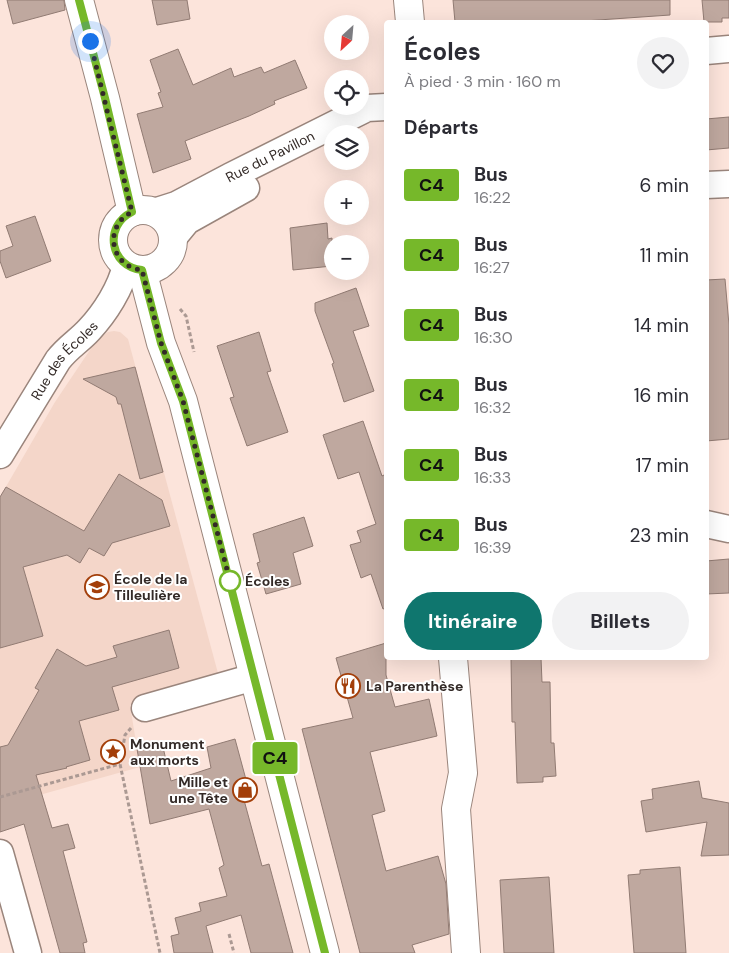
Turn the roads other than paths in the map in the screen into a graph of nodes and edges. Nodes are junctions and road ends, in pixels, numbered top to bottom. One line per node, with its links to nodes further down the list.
1 (79, 0): 12 (street)
2 (408, 0): 3 (street)
3 (410, 20)
4 (729, 49): 5 (street)
5 (709, 51)
6 (384, 108): 12 (street, Rue du Pavillon)
7 (384, 109): 8 (street, Rue du Pavillon)
8 (359, 125)
9 (324, 144): 13 (street, Rue du Pavillon)
10 (729, 184): 11 (street)
11 (709, 185)
12 (143, 212): 13 (street); 14 (street)
13 (173, 238): 14 (street)
14 (142, 268): 15 (street, Rue des Écoles); 19 (street)
15 (0, 455)
16 (709, 525): 17 (street)
17 (729, 529)
18 (453, 660): 24 (street)
19 (254, 678): 20 (street); 23 (street)
20 (145, 708)
21 (0, 853): 22 (street)
22 (28, 953)
23 (325, 953)
24 (466, 953)

